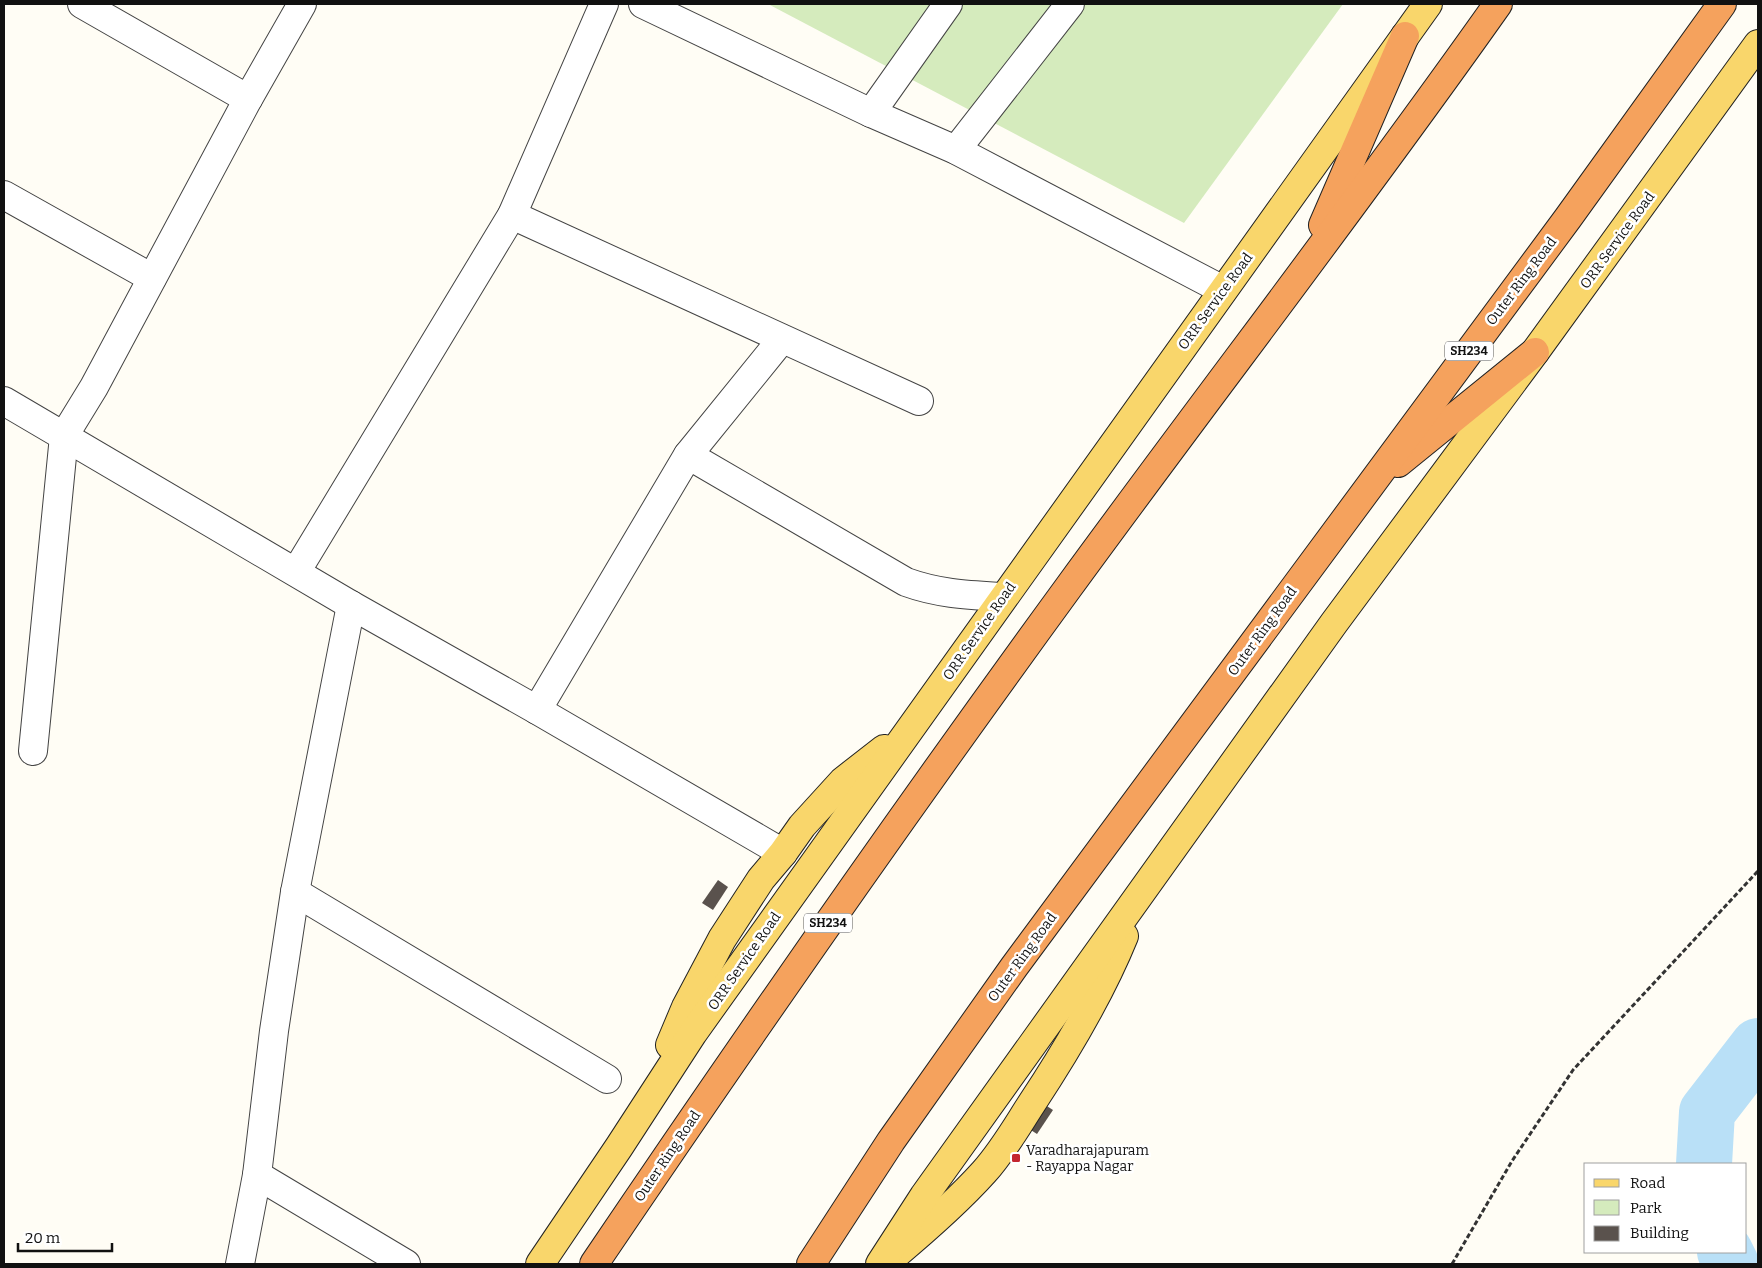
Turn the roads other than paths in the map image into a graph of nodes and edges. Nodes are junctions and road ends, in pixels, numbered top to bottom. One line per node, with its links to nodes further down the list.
1 (82, 4): 12 (street)
2 (302, 4): 12 (street)
3 (604, 4): 16 (street)
4 (948, 4): 13 (street)
5 (1070, 4): 14 (street)
6 (1428, 4): 10 (main road, ORR Service Road)
7 (1498, 4): 17 (highway, Outer Ring Road / SH234)
8 (1722, 4): 26 (highway, Outer Ring Road / SH234)
9 (653, 6): 13 (street)
10 (1405, 36): 17 (highway); 19 (main road, ORR Service Road)
11 (1758, 44): 21 (main road, ORR Service Road)
12 (248, 99): 18 (street)
13 (871, 113): 14 (street)
14 (956, 150): 19 (street)
15 (4, 196): 18 (street)
16 (512, 215): 20 (street); 27 (street)
17 (1305, 268): 42 (highway, Outer Ring Road / SH234)
18 (152, 278): 24 (street)
19 (1222, 290): 28 (main road, ORR Service Road)
20 (782, 339): 23 (street); 25 (street)
21 (1535, 352): 26 (highway); 34 (main road, ORR Service Road)
22 (4, 401): 24 (street)
23 (919, 401)
24 (64, 436): 27 (street); 32 (street)
25 (688, 456): 28 (street); 30 (street)
26 (1368, 487): 43 (highway, Outer Ring Road / SH234)
27 (296, 572): 29 (street)
28 (1003, 597): 31 (main road, ORR Service Road)
29 (351, 605): 30 (street); 35 (street)
30 (538, 710): 33 (street)
31 (910, 728): 33 (main road); 37 (main road, ORR Service Road)
32 (33, 751)
33 (783, 853): 37 (main road)
34 (1144, 888): 44 (main road, ORR Service Road); 45 (main road)
35 (295, 892): 36 (street); 38 (street)
36 (606, 1080)
37 (641, 1113): 41 (main road, ORR Service Road)
38 (256, 1175): 39 (street); 40 (street)
39 (240, 1264)
40 (406, 1264)
41 (540, 1264)
42 (594, 1264)
43 (811, 1264)
44 (880, 1264)
45 (885, 1264)

